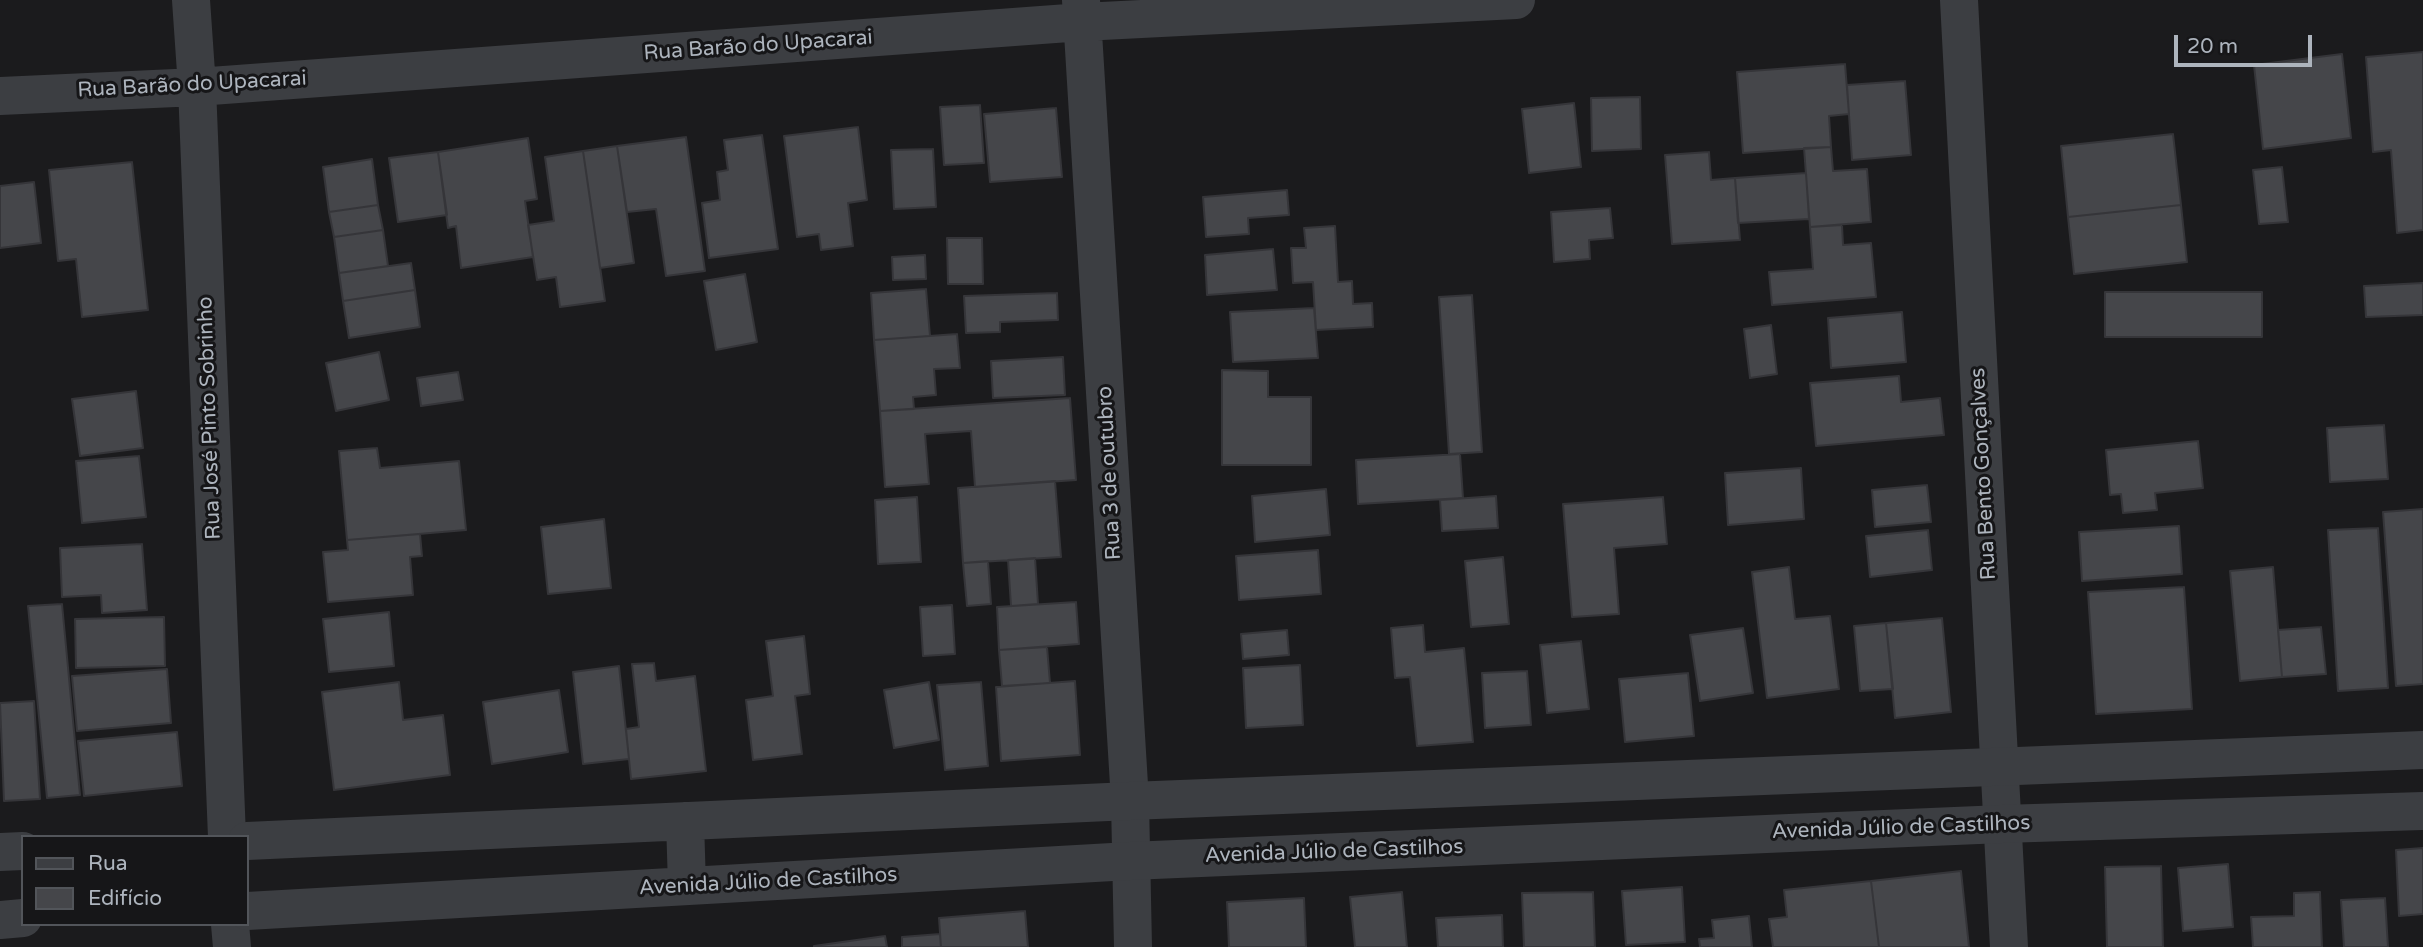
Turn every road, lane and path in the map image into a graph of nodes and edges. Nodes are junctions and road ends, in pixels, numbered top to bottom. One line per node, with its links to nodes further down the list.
1 (191, 0): 5 (street, Rua José Pinto Sobrinho)
2 (1516, 0): 4 (street, Rua Barão do Upacarai)
3 (1959, 0): 9 (street, Rua Bento Gonçalves)
4 (1082, 11): 5 (street, Rua Barão do Upacarai); 12 (street, Rua 3 de outubro)
5 (197, 87): 6 (street, Rua Barão do Upacarai); 18 (street, Rua José Pinto Sobrinho)
6 (0, 96)
7 (2423, 750): 8 (street)
8 (2226, 758): 9 (street); 14 (street)
9 (1999, 767): 10 (street); 16 (street, Rua Bento Gonçalves)
10 (1760, 776): 11 (street); 17 (street)
11 (1396, 790): 12 (street); 20 (street)
12 (1130, 800): 15 (street); 23 (street, Rua 3 de outubro)
13 (2423, 811): 14 (street, Avenida Júlio de Castilhos)
14 (2227, 817): 16 (street, Avenida Júlio de Castilhos)
15 (685, 821): 19 (street); 24 (street)
16 (2002, 824): 17 (street, Avenida Júlio de Castilhos); 31 (street, Rua Bento Gonçalves)
17 (1762, 834): 20 (street, Avenida Júlio de Castilhos)
18 (228, 835)
19 (248, 841)
20 (1398, 850): 23 (street, Avenida Júlio de Castilhos)
21 (21, 851): 22 (street)
22 (0, 852)
23 (1130, 861): 24 (street, Avenida Júlio de Castilhos); 30 (street, Rua 3 de outubro)
24 (687, 886): 25 (street, Avenida Júlio de Castilhos)
25 (248, 911)
26 (21, 918): 27 (street)
27 (0, 920)
28 (230, 926): 29 (street)
29 (232, 947)
30 (1133, 947)
31 (2009, 947)

